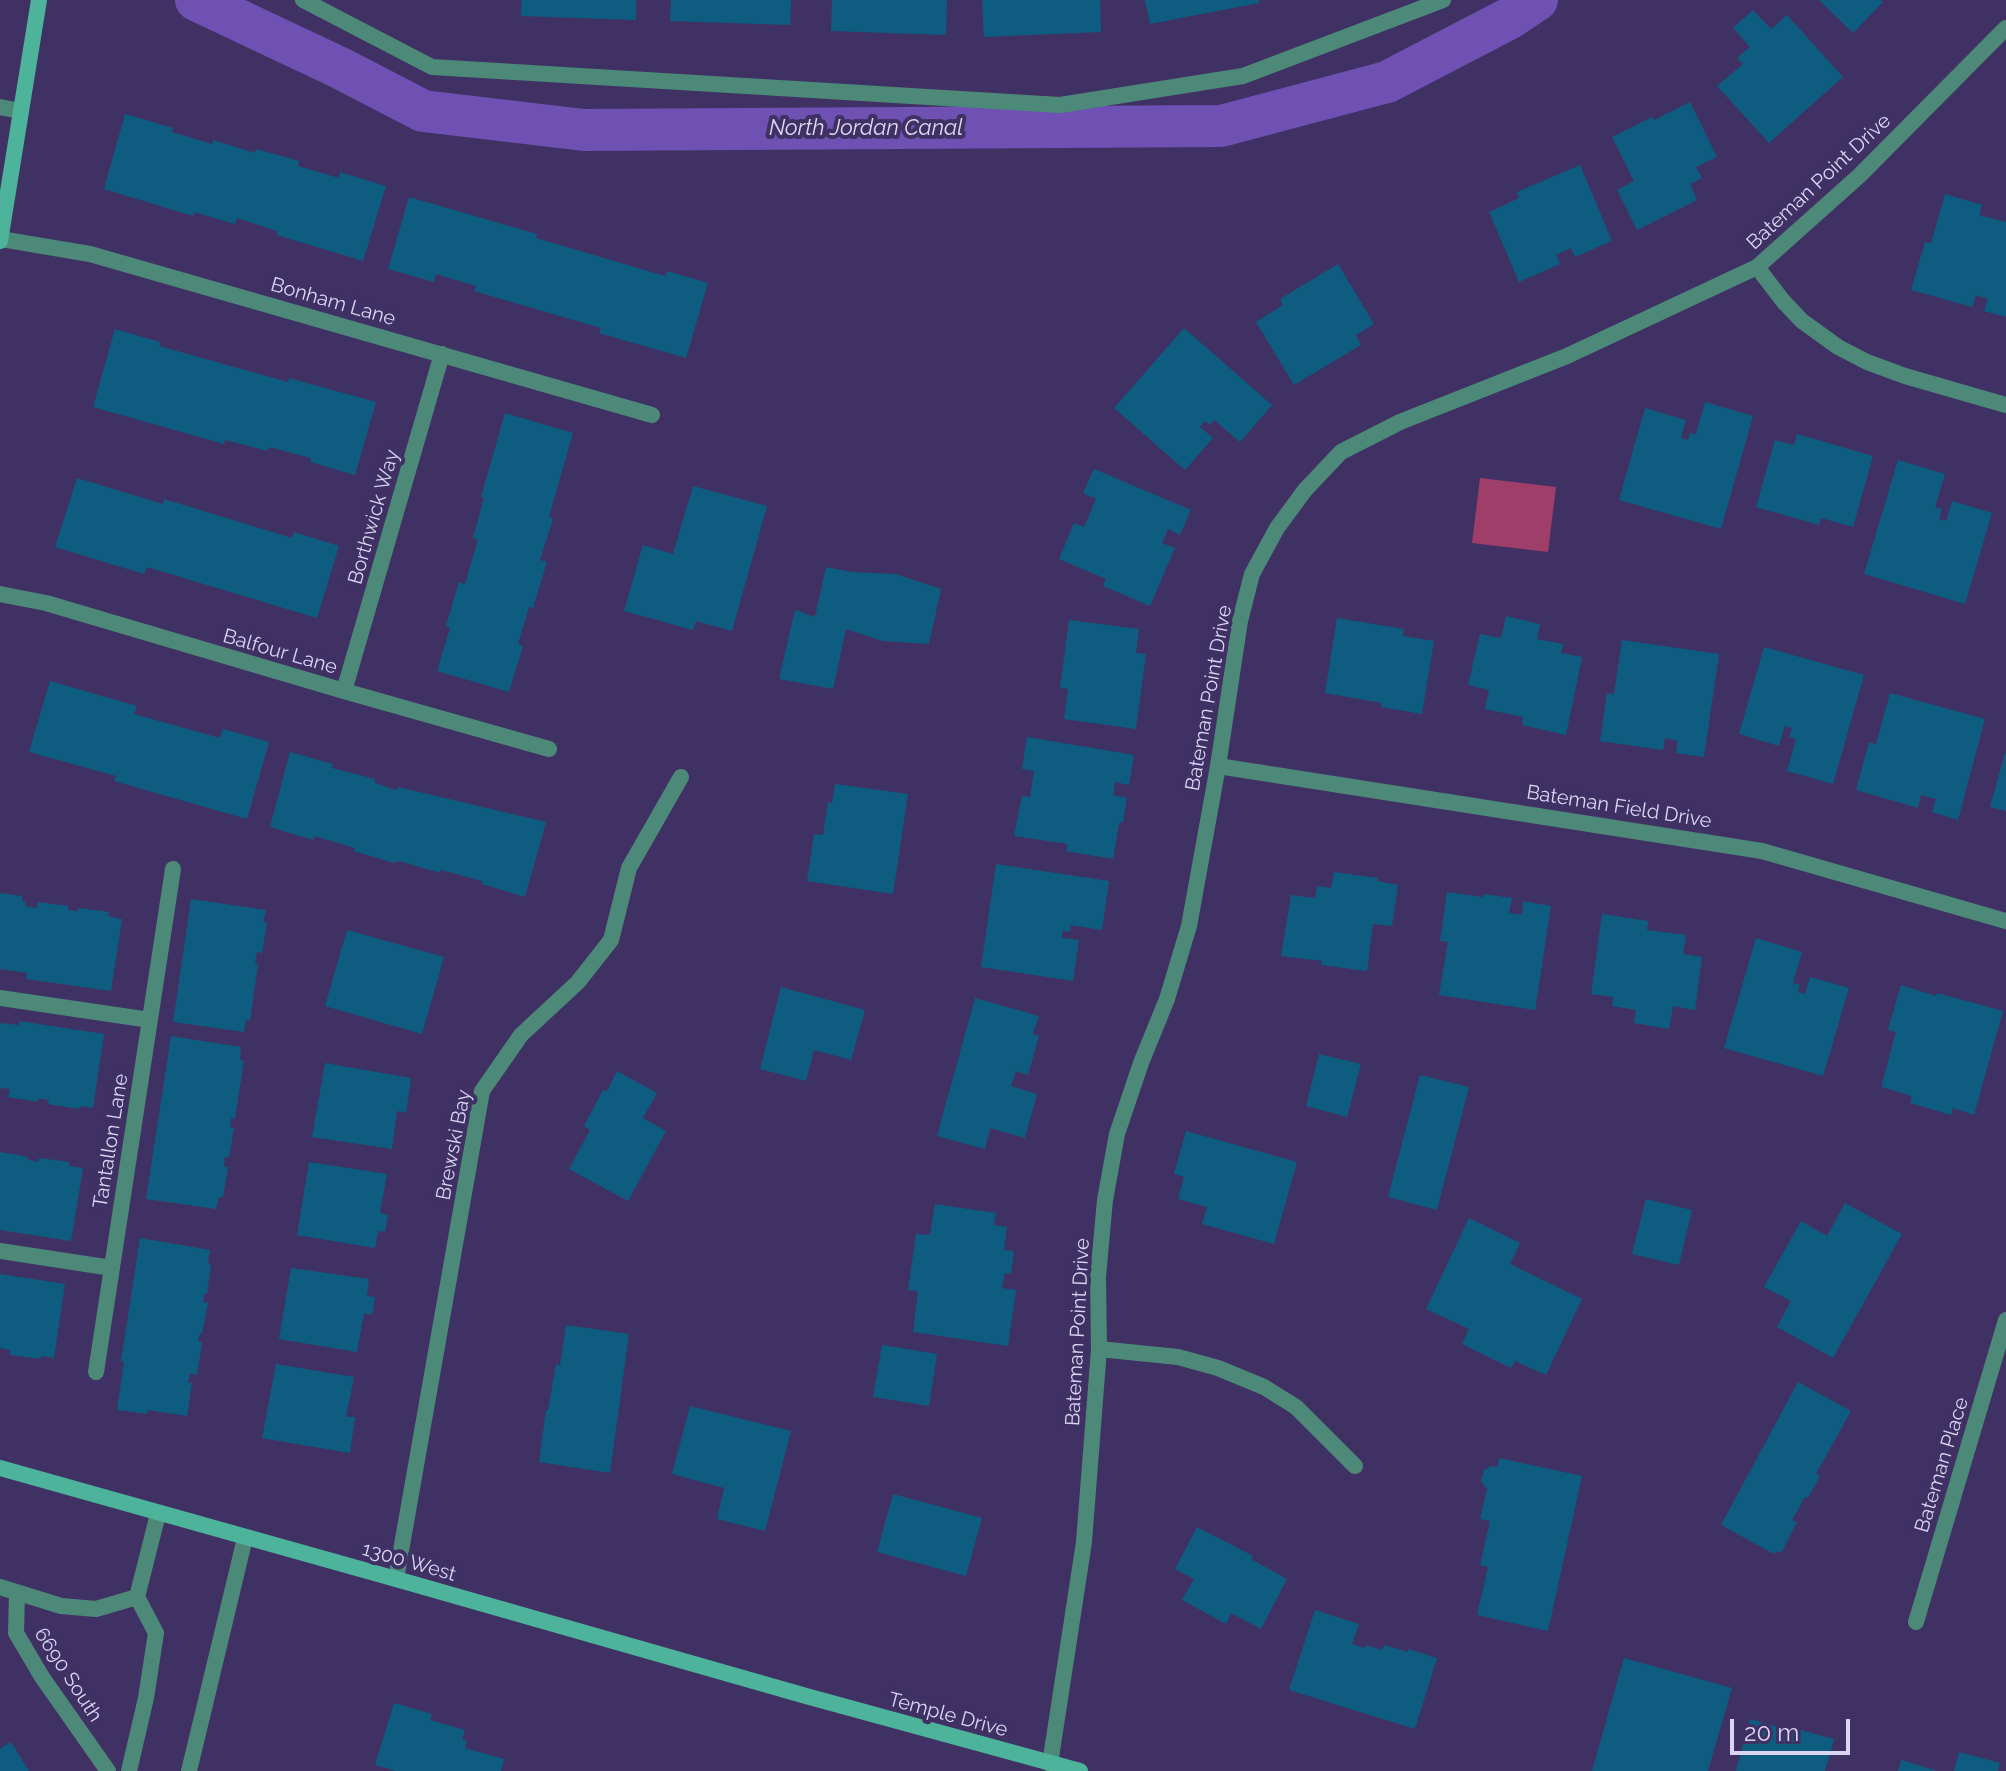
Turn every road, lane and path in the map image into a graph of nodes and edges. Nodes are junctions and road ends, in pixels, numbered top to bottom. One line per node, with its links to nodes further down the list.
1 (39, 0): 6 (main road)
2 (303, 0): 3 (street)
3 (1443, 0)
4 (2006, 28): 8 (street, Bateman Point Drive)
5 (0, 107): 6 (street)
6 (21, 111): 7 (main road)
7 (0, 240): 9 (street, Bonham Lane)
8 (1757, 267): 10 (street); 15 (street, Bateman Point Drive)
9 (442, 354): 11 (street, Bonham Lane); 13 (street, Borthwick Way)
10 (2006, 405)
11 (652, 415)
12 (0, 594): 13 (street, Balfour Lane)
13 (344, 691): 14 (street, Balfour Lane)
14 (549, 749)
15 (1218, 766): 18 (street, Bateman Field Drive); 24 (street, Bateman Point Drive)
16 (681, 777): 30 (street, Brewski Bay)
17 (173, 869): 20 (street, Tantallon Lane)
18 (2006, 921)
19 (0, 998): 20 (street)
20 (150, 1020): 22 (street, Tantallon Lane)
21 (0, 1251): 22 (street)
22 (112, 1268): 25 (street, Tantallon Lane)
23 (2006, 1320): 34 (street, Bateman Place)
24 (1099, 1349): 26 (street); 36 (street, Bateman Point Drive)
25 (96, 1372)
26 (1355, 1466)
27 (0, 1468): 28 (main road, 1300 West)
28 (158, 1514): 29 (main road, 1300 West); 33 (street)
29 (245, 1538): 30 (main road, 1300 West); 39 (street)
30 (396, 1579): 35 (main road, 1300 West)
31 (0, 1587): 32 (street, 6690 South)
32 (17, 1593): 33 (street, 6690 South); 37 (street, 6690 South)
33 (137, 1597): 38 (street)
34 (1916, 1622)
35 (806, 1696): 36 (main road, Temple Drive)
36 (1050, 1764): 40 (main road, Temple Drive)
37 (108, 1771)
38 (129, 1771)
39 (189, 1771)
40 (1080, 1771)

